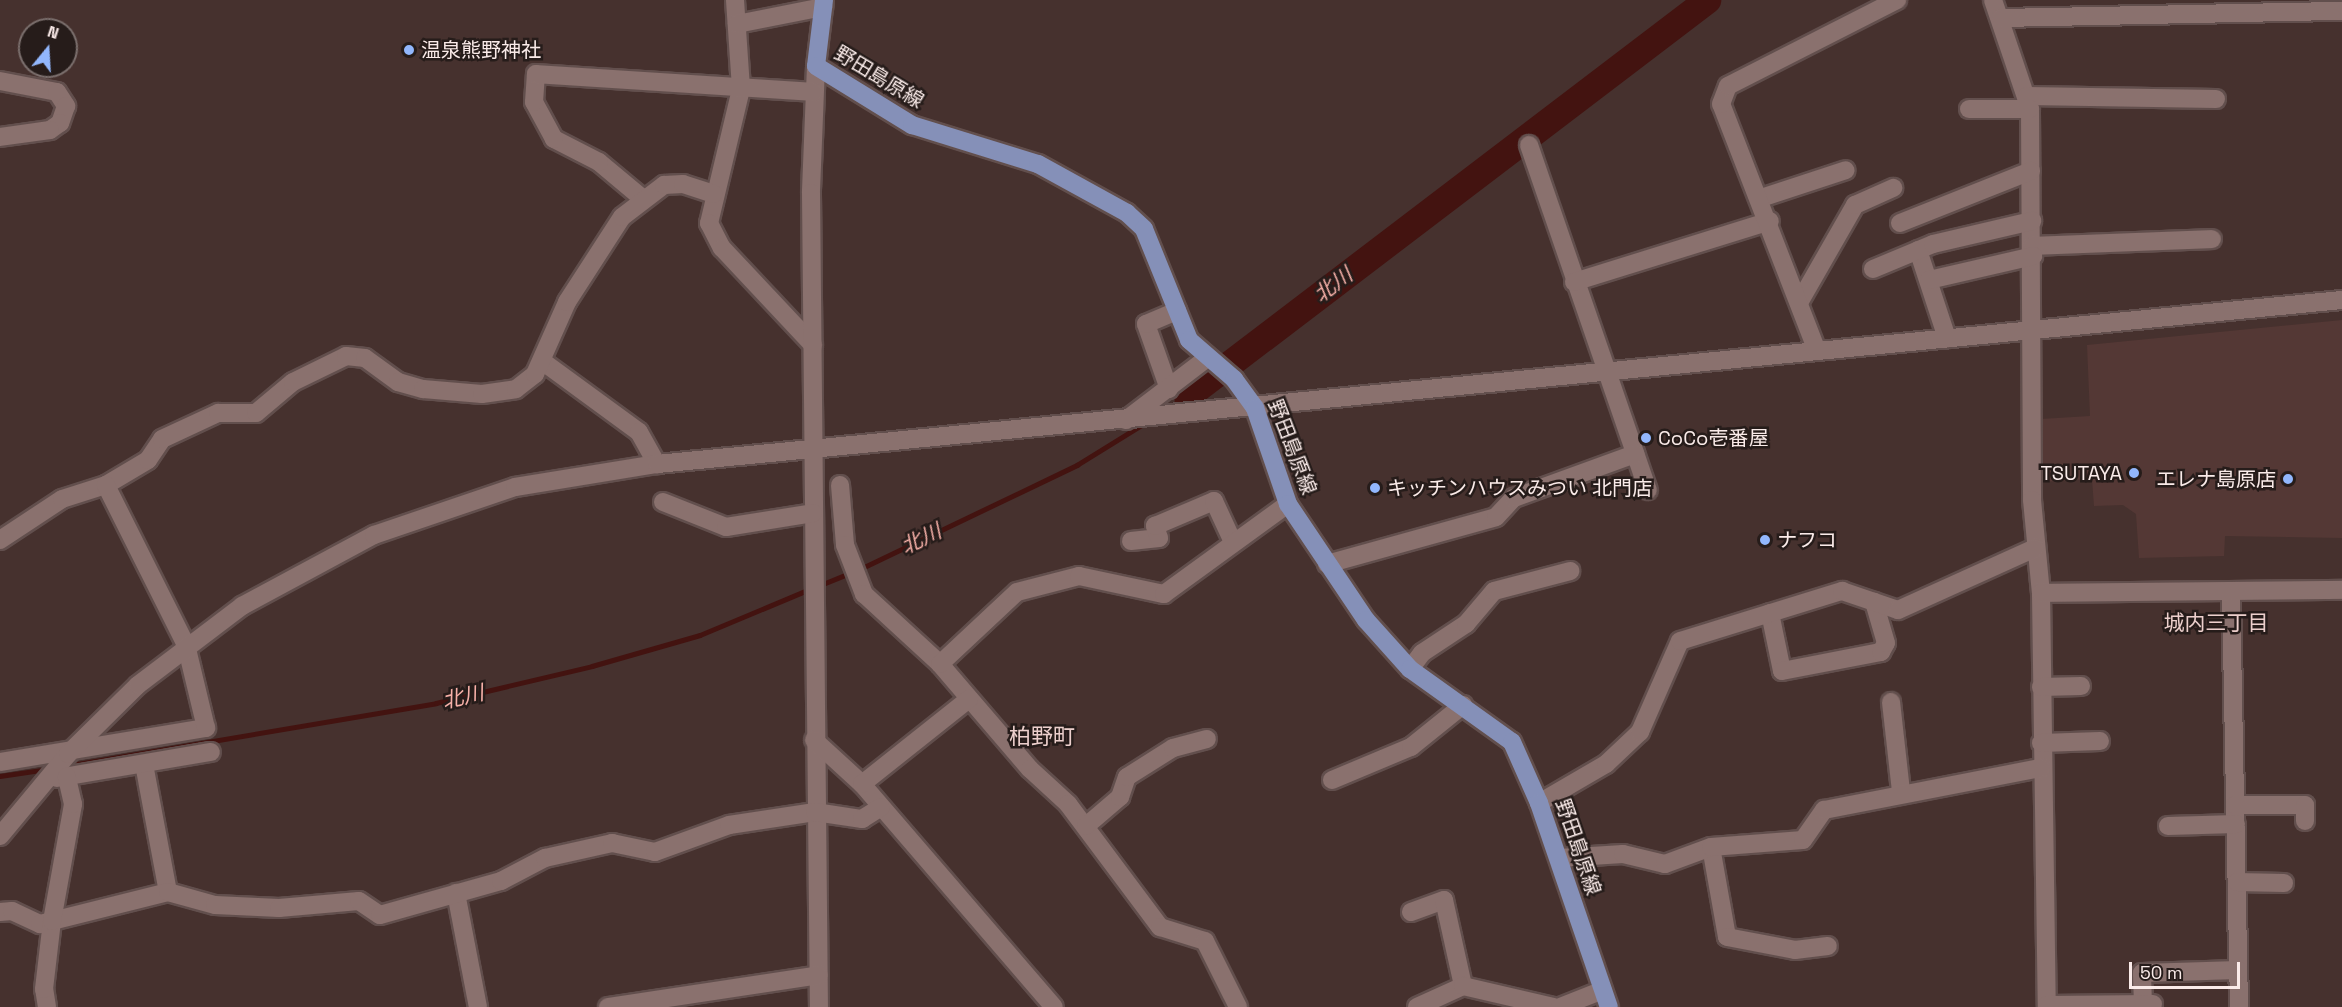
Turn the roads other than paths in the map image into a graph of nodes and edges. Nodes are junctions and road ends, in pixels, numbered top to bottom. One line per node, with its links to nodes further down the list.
1 (735, 0): 9 (street)
2 (1897, 0): 24 (street)
3 (1993, 0): 8 (street)
4 (823, 4): 9 (street); 10 (main road, 野田島原線)
5 (2301, 6): 6 (street); 7 (street)
6 (2070, 8): 8 (street)
7 (2342, 11)
8 (2001, 18): 15 (street)
9 (737, 24): 12 (street)
10 (816, 66): 13 (street); 36 (main road, 野田島原線)
11 (0, 81): 17 (street)
12 (741, 89): 13 (street); 22 (street); 23 (street)
13 (813, 92): 39 (street)
14 (2216, 99): 15 (street)
15 (2029, 103): 16 (street); 20 (street)
16 (1969, 109)
17 (0, 137)
18 (1529, 145): 33 (street)
19 (1846, 170): 24 (street)
20 (2031, 171): 26 (street); 27 (street)
21 (1893, 188): 35 (street)
22 (713, 194): 23 (street); 39 (street)
23 (642, 198): 42 (street)
24 (1761, 198): 25 (street)
25 (1770, 221): 33 (street); 35 (street)
26 (2032, 221): 29 (street); 30 (street)
27 (1900, 223)
28 (2212, 239): 30 (street)
29 (1918, 250): 31 (street); 32 (street)
30 (2033, 251): 32 (street); 37 (street)
31 (1873, 268)
32 (1929, 280): 38 (street)
33 (1574, 282): 43 (street)
34 (2342, 300): 37 (street)
35 (1800, 301): 40 (street)
36 (1177, 311): 41 (main road, 野田島原線); 44 (street)
37 (2035, 329): 38 (street); 59 (street)
38 (1947, 338): 40 (street)
39 (813, 345): 47 (street)
40 (1816, 351): 43 (street)
41 (1209, 360): 44 (street); 45 (main road, 野田島原線)
42 (542, 361): 49 (street); 50 (street)
43 (1604, 372): 45 (street); 48 (street)
44 (1169, 389): 46 (street)
45 (1255, 408): 46 (street); 54 (main road, 野田島原線)
46 (1127, 420): 47 (street)
47 (812, 451): 49 (street); 55 (street)
48 (1635, 454): 52 (street); 62 (street)
49 (657, 464): 69 (street)
50 (105, 485): 56 (street); 69 (street)
51 (840, 486): 61 (street)
52 (1648, 490)
53 (663, 502): 55 (street)
54 (1288, 504): 57 (street); 62 (main road, 野田島原線)
55 (813, 513): 60 (street)
56 (0, 540)
57 (1232, 540): 58 (street); 70 (street)
58 (1131, 541)
59 (2035, 548): 66 (street); 67 (street)
60 (813, 549): 61 (street); 78 (street)
61 (846, 551): 70 (street)
62 (1327, 564): 71 (main road, 野田島原線)
63 (1570, 571): 71 (street)
64 (2342, 590): 65 (street)
65 (2231, 591): 66 (street); 91 (street)
66 (2041, 593): 73 (street)
67 (1874, 602): 68 (street); 68 (street)
68 (1770, 613): 90 (street)
69 (186, 645): 81 (street); 81 (street)
70 (940, 664): 74 (street)
71 (1410, 669): 76 (main road, 野田島原線)
72 (2081, 686): 73 (street)
73 (2041, 687): 80 (street)
74 (969, 699): 88 (street); 96 (street)
75 (1891, 702): 89 (street)
76 (1463, 705): 87 (street); 90 (main road, 野田島原線)
77 (1207, 739): 96 (street)
78 (814, 740): 88 (street); 94 (street)
79 (2100, 741): 80 (street)
80 (2042, 743): 85 (street)
81 (71, 751): 83 (street); 86 (street)
82 (211, 752): 84 (street)
83 (0, 762)
84 (144, 764): 86 (street); 103 (street)
85 (2042, 768): 89 (street); 114 (street)
86 (55, 777): 98 (street); 107 (street)
87 (1332, 780)
88 (862, 784): 93 (street)
89 (1901, 791): 99 (street)
90 (1539, 803): 100 (main road, 野田島原線)
91 (2235, 805): 92 (street); 95 (street)
92 (2306, 805)
93 (881, 807): 94 (street); 119 (street)
94 (815, 812): 104 (street); 110 (street)
95 (2236, 824): 97 (street); 101 (street)
96 (1086, 826): 120 (street)
97 (2168, 826)
98 (0, 836)
99 (1711, 847): 100 (street); 108 (street)
100 (1559, 858): 112 (main road, 野田島原線)
101 (2237, 882): 102 (street); 109 (street)
102 (2284, 883)
103 (168, 892): 104 (street); 107 (street)
104 (456, 893): 116 (street)
105 (0, 912): 107 (street)
106 (1411, 912): 111 (street)
107 (52, 921): 115 (street)
108 (1828, 946)
109 (2238, 970): 114 (street); 124 (street)
110 (819, 975): 117 (street); 118 (street)
111 (1463, 986): 113 (street); 121 (street)
112 (1606, 998): 123 (street)
113 (1532, 1003): 122 (street)
114 (2047, 1006)
115 (47, 1007)
116 (478, 1007)
117 (608, 1007)
118 (819, 1007)
119 (1054, 1007)
120 (1238, 1007)
121 (1417, 1007)
122 (1554, 1007)
123 (1560, 1007)
124 (2239, 1007)

